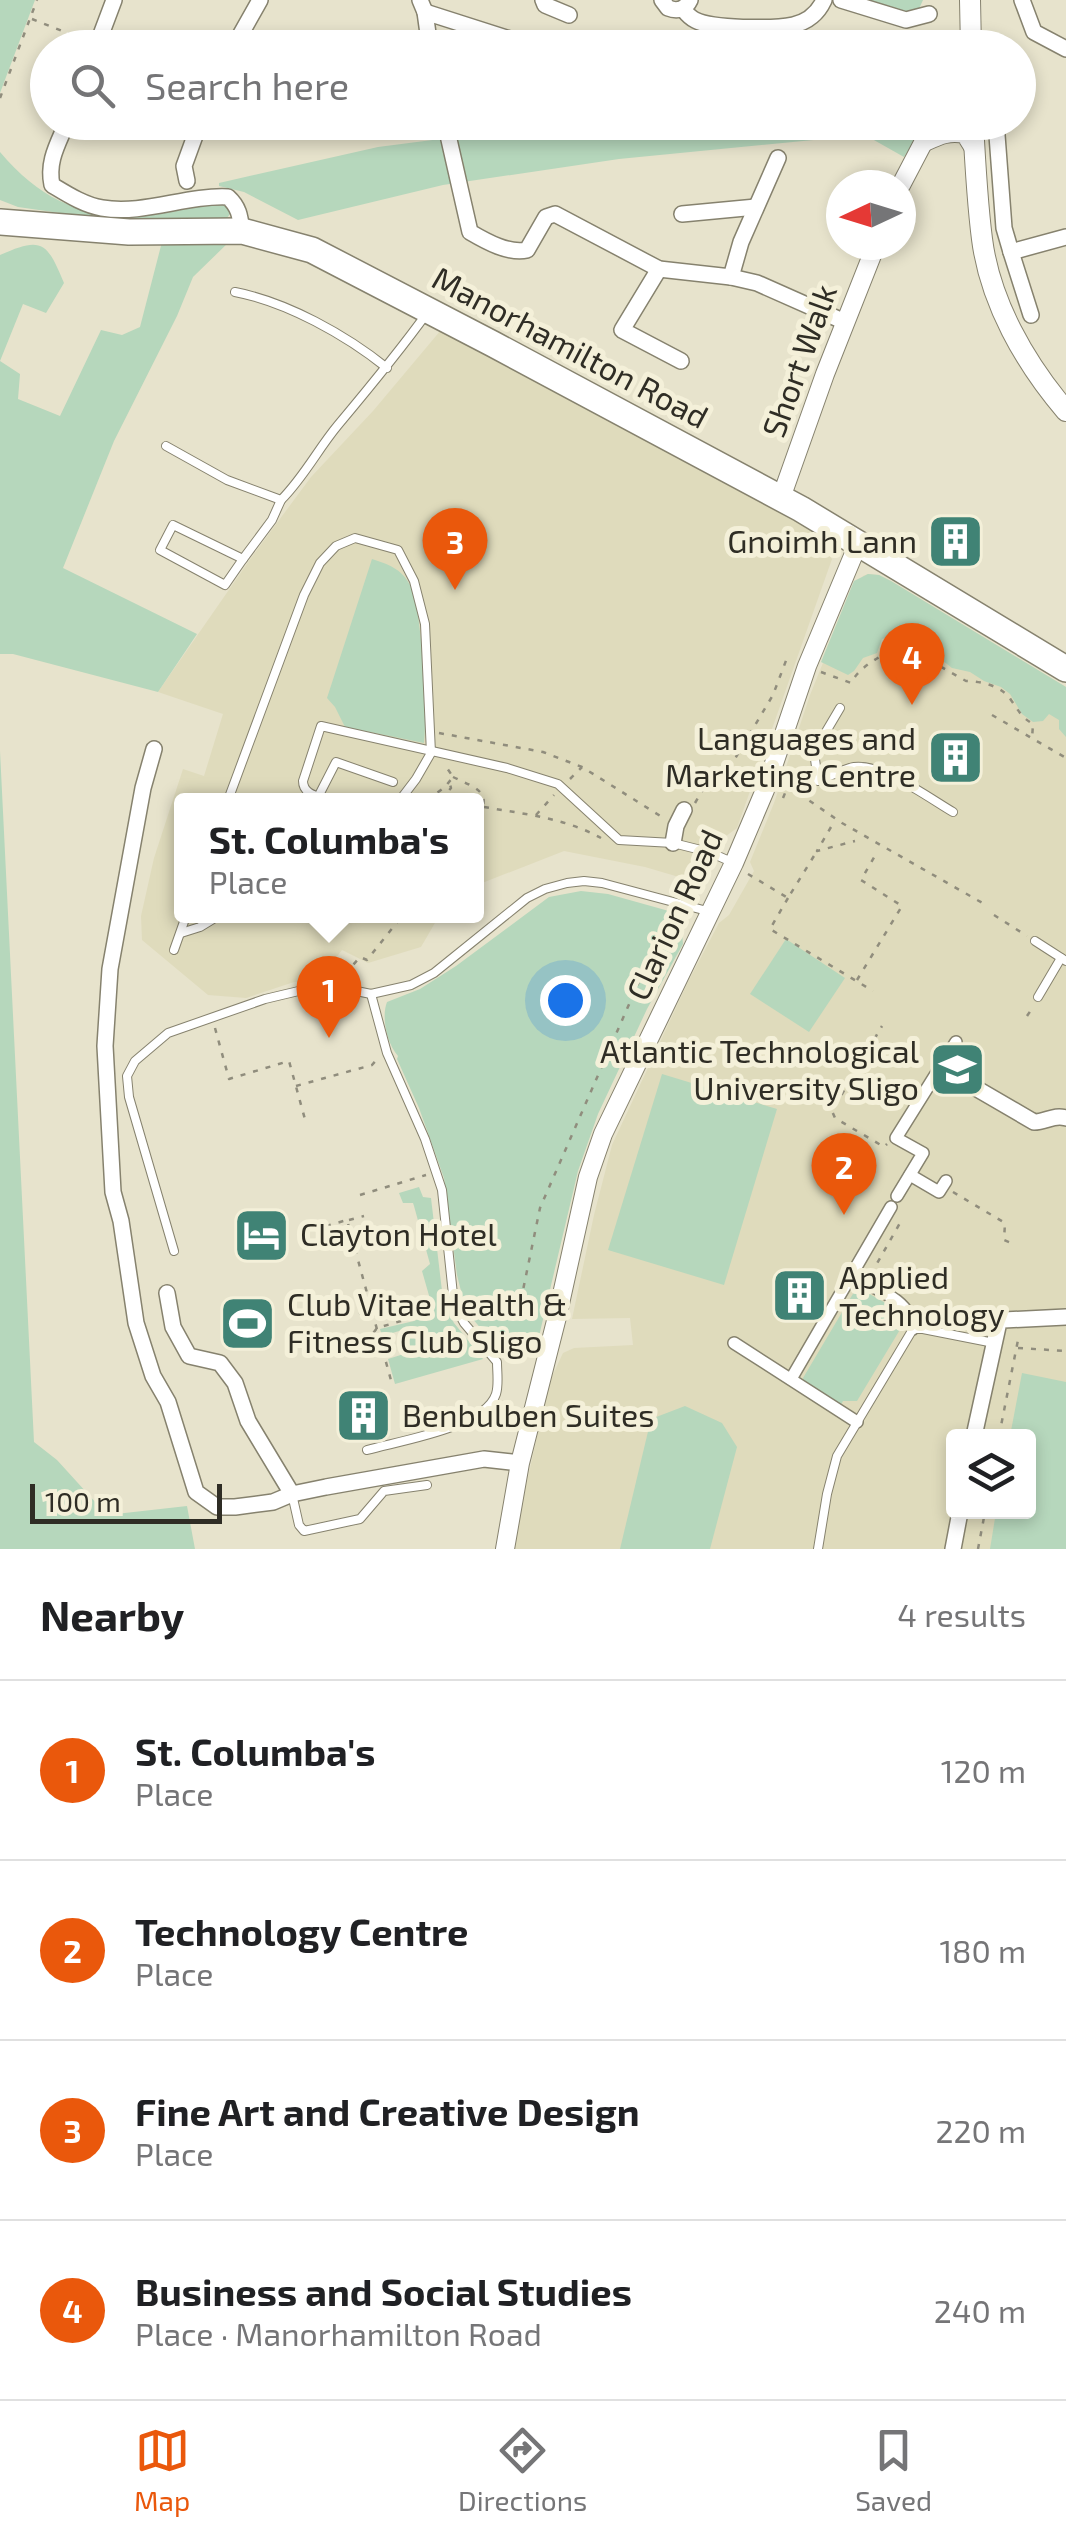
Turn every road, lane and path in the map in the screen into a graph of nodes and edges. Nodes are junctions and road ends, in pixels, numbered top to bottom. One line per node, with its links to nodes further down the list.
1 (37, 0): 14 (path)
2 (114, 0): 16 (street)
3 (260, 0): 17 (street)
4 (543, 0): 13 (street)
5 (662, 0): 10 (street)
6 (824, 0): 10 (street)
7 (841, 0): 12 (street)
8 (970, 0): 19 (main road)
9 (1022, 0): 20 (street)
10 (687, 4)
11 (423, 6): 18 (street)
12 (928, 14)
13 (570, 15)
14 (30, 18): 15 (path); 23 (path)
15 (58, 30)
16 (102, 30)
17 (243, 30)
18 (489, 30)
19 (971, 30)
20 (1033, 30)
21 (1036, 33): 22 (street)
22 (1066, 49)
23 (0, 98)
24 (59, 140): 40 (street)
25 (193, 140): 36 (street)
26 (449, 140): 44 (street)
27 (926, 140): 32 (street)
28 (929, 140): 32 (street)
29 (968, 140): 33 (street)
30 (974, 140): 33 (main road)
31 (997, 140): 42 (street)
32 (923, 143): 35 (street)
33 (975, 151): 52 (main road)
34 (778, 158): 37 (street)
35 (909, 170)
36 (187, 181)
37 (756, 208): 38 (street); 45 (street)
38 (682, 214)
39 (0, 222): 40 (highway, Manorhamilton Road)
40 (242, 231): 47 (highway, Manorhamilton Road)
41 (1066, 237): 42 (street)
42 (1011, 252): 48 (street)
43 (870, 260): 49 (street, Short Walk)
44 (659, 269): 45 (street); 50 (street)
45 (730, 277): 49 (street)
46 (235, 292): 51 (lane)
47 (429, 310): 51 (lane); 54 (highway, Manorhamilton Road)
48 (1031, 315)
49 (844, 322): 54 (street, Short Walk)
50 (681, 361)
51 (387, 368): 55 (lane)
52 (1066, 411)
53 (166, 446): 55 (lane)
54 (781, 498): 56 (highway, Manorhamilton Road)
55 (281, 500): 57 (lane)
56 (858, 544): 58 (street, Clarion Road); 59 (highway, Manorhamilton Road)
57 (243, 559): 57 (lane)
58 (812, 668): 63 (path); 69 (street, Clarion Road); 85 (path)
59 (1066, 668)
60 (840, 708): 71 (lane)
61 (992, 715): 63 (path)
62 (430, 732): 65 (lane); 68 (path); 75 (lane)
63 (1032, 738): 67 (path)
64 (154, 749): 155 (street)
65 (431, 753): 66 (lane); 76 (lane); 78 (lane)
66 (446, 756): 70 (path); 74 (lane)
67 (1066, 758)
68 (582, 767): 74 (path); 85 (path)
69 (772, 768): 71 (lane); 92 (street, Clarion Road)
70 (453, 777): 73 (path); 81 (path)
71 (818, 781): 83 (lane)
72 (392, 782): 77 (lane)
73 (449, 782): 79 (path); 80 (path)
74 (562, 787): 84 (path); 85 (lane)
75 (231, 793)
76 (309, 793)
77 (325, 793)
78 (405, 793)
79 (436, 793)
80 (447, 793)
81 (481, 793)
82 (783, 798): 91 (path)
83 (952, 812)
84 (535, 816)
85 (682, 822): 92 (lane)
86 (831, 827): 88 (path)
87 (854, 841): 88 (path)
88 (816, 851): 93 (path)
89 (876, 854): 105 (path)
90 (922, 859): 91 (path)
91 (918, 866): 95 (path)
92 (741, 869): 93 (path); 96 (street, Clarion Road)
93 (788, 898): 105 (path)
94 (678, 904): 96 (lane); 108 (lane); 135 (path)
95 (986, 905)
96 (712, 912): 153 (street, Clarion Road)
97 (994, 915): 102 (path)
98 (184, 923): 101 (lane)
99 (207, 923): 101 (lane)
100 (397, 923): 106 (path)
101 (181, 933): 103 (lane)
102 (1035, 941): 104 (lane)
103 (174, 950)
104 (1064, 960): 109 (lane)
105 (856, 980): 107 (path)
106 (349, 989): 108 (lane); 110 (lane)
107 (873, 991)
108 (371, 994): 135 (lane)
109 (1038, 997)
110 (212, 1017): 115 (path); 130 (lane)
111 (882, 1026): 118 (path)
112 (956, 1042): 120 (street)
113 (377, 1050): 115 (path)
114 (967, 1083): 116 (street)
115 (296, 1086): 117 (path)
116 (1066, 1118)
117 (306, 1123)
118 (857, 1131)
119 (864, 1135): 120 (path)
120 (896, 1138): 122 (street)
121 (425, 1175): 124 (path)
122 (910, 1176): 123 (street); 125 (street)
123 (944, 1185): 129 (path)
124 (360, 1195)
125 (891, 1206): 131 (street); 132 (path)
126 (364, 1216): 127 (path)
127 (347, 1220): 128 (path); 134 (path)
128 (326, 1226)
129 (1011, 1243)
130 (174, 1250)
131 (851, 1276): 132 (street); 147 (street)
132 (866, 1284): 141 (street)
133 (167, 1293): 155 (street)
134 (372, 1310): 137 (path); 140 (path)
135 (458, 1310): 152 (lane)
136 (432, 1312): 140 (path)
137 (359, 1314)
138 (1066, 1317): 139 (street)
139 (1022, 1319): 143 (street); 145 (path)
140 (377, 1328): 144 (path); 148 (path)
141 (913, 1329): 143 (lane); 149 (lane)
142 (734, 1343): 147 (street)
143 (994, 1343): 150 (street)
144 (339, 1348)
145 (1016, 1348): 146 (path); 151 (path)
146 (1066, 1350)
147 (791, 1379): 149 (street)
148 (392, 1384)
149 (857, 1422): 159 (lane)
150 (976, 1429)
151 (1001, 1429)
152 (366, 1450)
153 (520, 1463): 155 (street); 158 (street, Clarion Road)
154 (427, 1485): 155 (lane)
155 (292, 1494)
156 (959, 1519): 160 (street)
157 (984, 1519): 161 (path)
158 (505, 1549)
159 (818, 1549)
160 (953, 1549)
161 (978, 1549)

